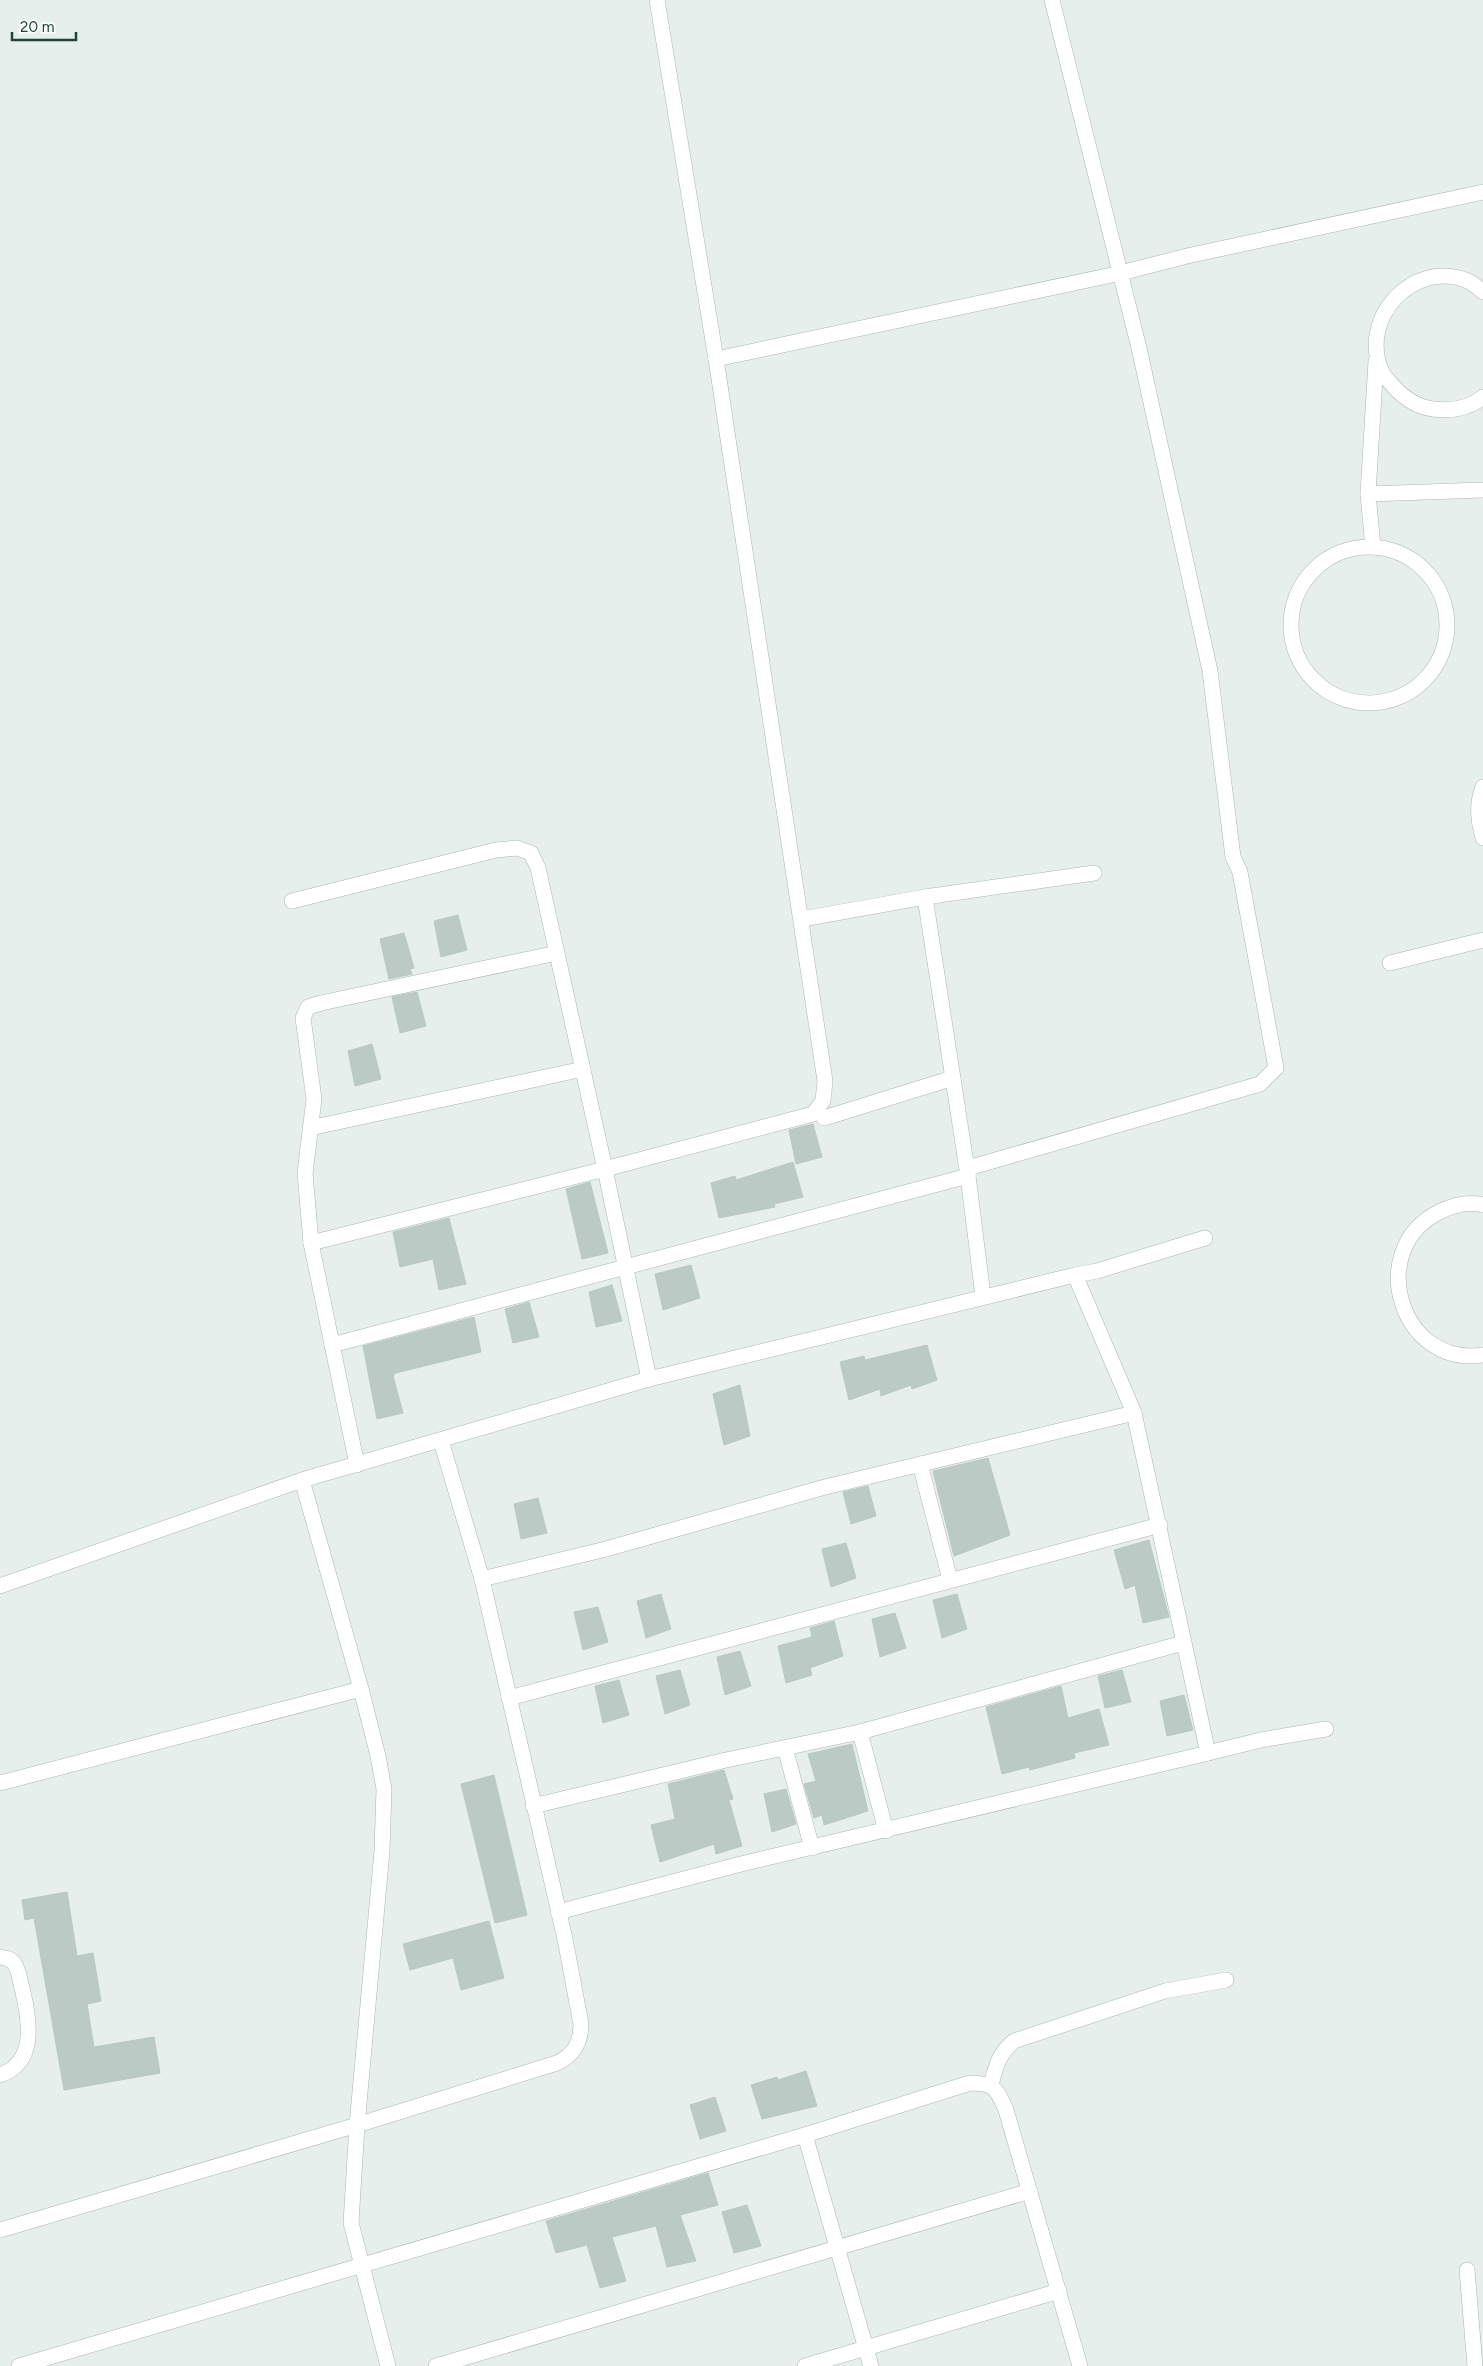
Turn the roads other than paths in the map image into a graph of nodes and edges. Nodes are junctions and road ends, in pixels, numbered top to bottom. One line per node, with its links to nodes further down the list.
1 (657, 0): 7 (street)
2 (1052, 0): 4 (street)
3 (1483, 192): 4 (street)
4 (1121, 273): 7 (street); 26 (street)
5 (1483, 292): 6 (street)
6 (1376, 351): 8 (street); 10 (street)
7 (716, 359): 17 (street)
8 (1483, 397)
9 (1483, 490): 10 (street)
10 (1368, 494): 11 (street)
11 (1373, 547): 11 (street)
12 (1483, 787): 13 (street)
13 (1483, 838)
14 (1094, 873): 15 (street)
15 (925, 897): 17 (street); 22 (street)
16 (292, 901): 19 (street)
17 (802, 919): 25 (street)
18 (1483, 940): 20 (street)
19 (557, 953): 21 (street); 24 (street)
20 (1390, 963)
21 (583, 1069): 24 (street); 25 (street)
22 (953, 1078): 23 (street); 26 (street)
23 (824, 1118)
24 (310, 1128): 29 (street)
25 (605, 1169): 29 (street); 30 (street)
26 (968, 1176): 30 (street); 32 (street)
27 (1483, 1205): 34 (street)
28 (1205, 1238): 31 (street)
29 (311, 1243): 33 (street)
30 (626, 1266): 33 (street); 35 (street)
31 (1075, 1275): 32 (street); 36 (street)
32 (983, 1296): 35 (street)
33 (332, 1345): 39 (street)
34 (1483, 1355)
35 (649, 1379): 37 (street)
36 (1134, 1413): 38 (street); 41 (street)
37 (441, 1441): 39 (street); 42 (street)
38 (920, 1464): 42 (street); 43 (street)
39 (358, 1465): 40 (street)
40 (302, 1480): 44 (street); 46 (street)
41 (1160, 1525): 43 (street); 45 (street)
42 (482, 1580): 47 (street)
43 (950, 1580): 47 (street)
44 (0, 1586)
45 (1183, 1643): 49 (street); 51 (street)
46 (361, 1689): 52 (street); 61 (street)
47 (509, 1698): 53 (street)
48 (1326, 1729): 51 (street)
49 (860, 1732): 50 (street); 54 (street)
50 (785, 1748): 53 (street); 55 (street)
51 (1208, 1753): 54 (street)
52 (0, 1783)
53 (533, 1806): 56 (street)
54 (886, 1831): 55 (street)
55 (812, 1848): 56 (street)
56 (558, 1912): 61 (street)
57 (0, 1957): 59 (street)
58 (1226, 1980): 60 (street)
59 (0, 2075)
60 (991, 2084): 62 (street); 63 (street)
61 (357, 2125): 64 (street); 66 (street)
62 (805, 2135): 65 (street); 66 (street)
63 (1030, 2191): 65 (street); 68 (street)
64 (0, 2230)
65 (838, 2247): 69 (street); 72 (street)
66 (362, 2266): 70 (street); 71 (street)
67 (1468, 2270): 76 (street)
68 (1058, 2291): 69 (street); 75 (street)
69 (866, 2348): 73 (street); 74 (street)
70 (19, 2366)
71 (388, 2366)
72 (436, 2366)
73 (806, 2366)
74 (871, 2366)
75 (1080, 2366)
76 (1475, 2366)

